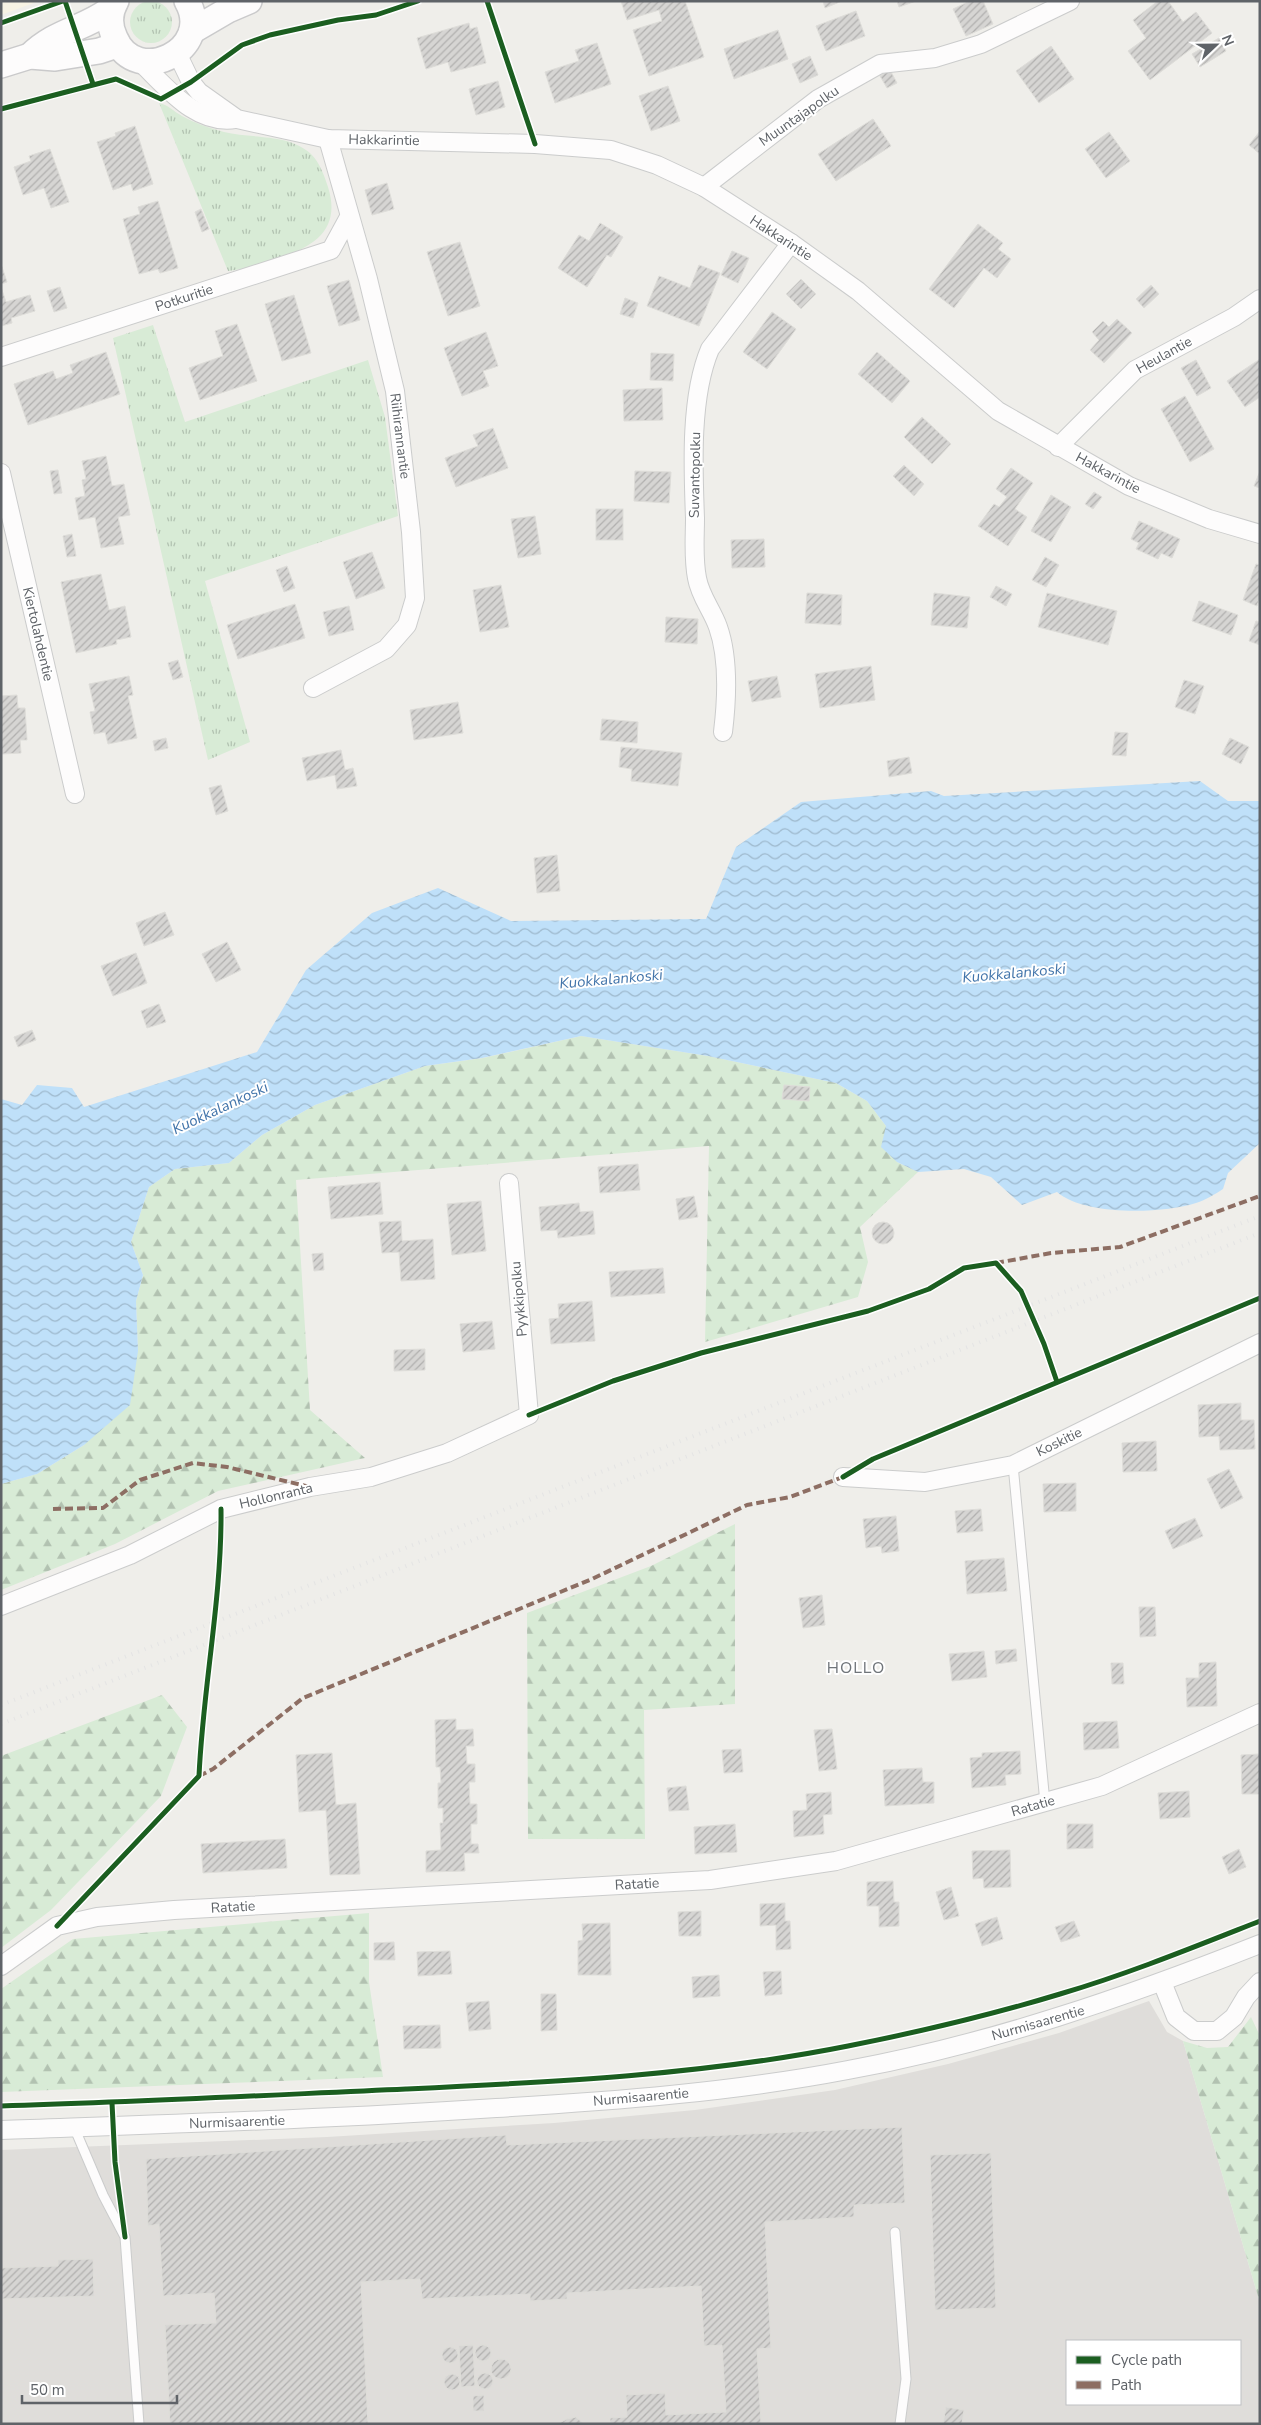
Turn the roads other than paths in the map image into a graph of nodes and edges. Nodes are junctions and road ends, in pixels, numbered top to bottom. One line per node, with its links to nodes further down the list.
1 (187, 1): 5 (main road)
2 (249, 1): 5 (main road)
3 (1070, 1): 13 (street, Muuntajapolku)
4 (114, 4): 6 (main road); 8 (main road)
5 (192, 32): 7 (main road)
6 (118, 45): 8 (main road); 9 (main road)
7 (177, 53): 9 (main road); 11 (street, Hakkarintie)
8 (30, 56): 10 (main road)
9 (138, 60): 11 (street, Hakkarintie)
10 (1, 65)
11 (237, 119): 12 (street, Hakkarintie)
12 (328, 139): 13 (street, Hakkarintie); 14 (street, Riihirannantie)
13 (704, 187): 15 (street, Hakkarintie)
14 (349, 217): 17 (street, Potkuritie); 21 (street, Riihirannantie)
15 (791, 243): 18 (street, Hakkarintie); 22 (street, Suvantopolku)
16 (1260, 299): 18 (street, Heulantie)
17 (1, 357)
18 (1058, 447): 20 (street, Hakkarintie)
19 (1, 473): 23 (street, Kiertolahdentie)
20 (1260, 534)
21 (312, 688)
22 (723, 732)
23 (75, 794)
24 (509, 1183): 26 (street, Pyykkipolku)
25 (1260, 1342): 27 (street, Koskitie)
26 (528, 1415): 29 (street, Hollonranta)
27 (1013, 1465): 28 (street, Koskitie); 31 (lane)
28 (843, 1477)
29 (1, 1606)
30 (1260, 1713): 31 (street, Ratatie)
31 (1045, 1803): 33 (street, Ratatie)
32 (1260, 1944): 34 (street, Nurmisaarentie)
33 (1, 1966)
34 (1162, 1982): 35 (street); 36 (street, Nurmisaarentie)
35 (1260, 1982)
36 (74, 2127): 37 (street, Nurmisaarentie); 39 (lane)
37 (1, 2130)
38 (895, 2232): 40 (lane)
39 (139, 2424)
40 (900, 2424)

